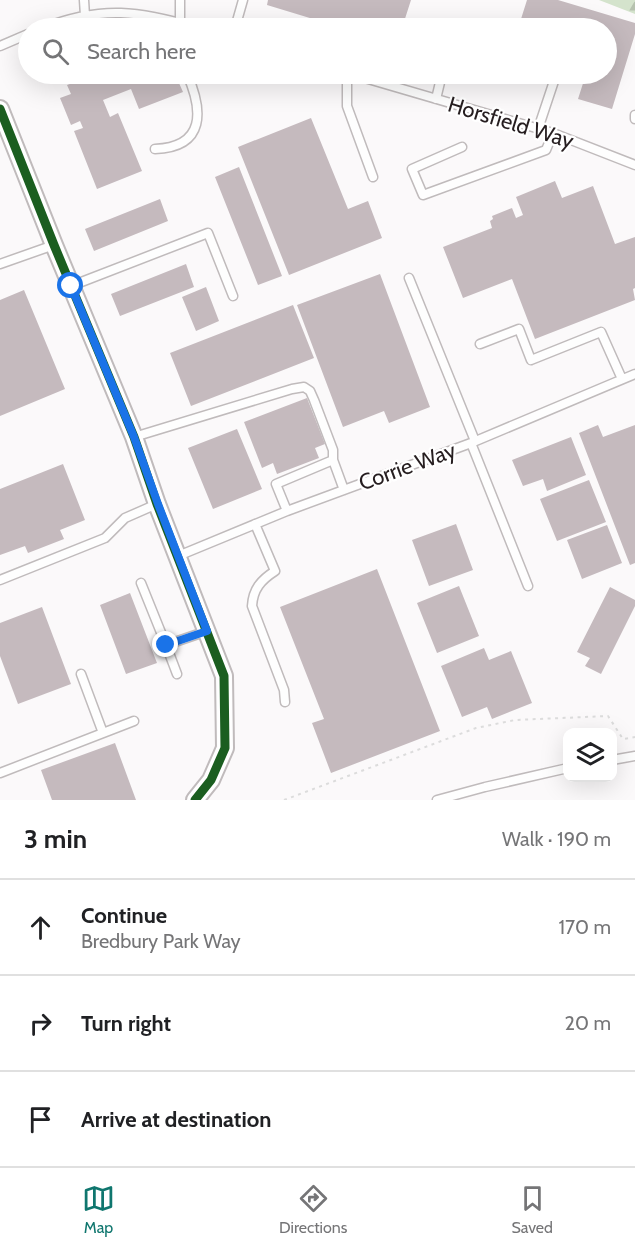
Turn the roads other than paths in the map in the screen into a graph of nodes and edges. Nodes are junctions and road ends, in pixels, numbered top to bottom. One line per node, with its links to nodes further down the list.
1 (84, 0): 4 (lane)
2 (180, 0): 7 (lane)
3 (243, 0): 8 (lane)
4 (85, 16): 5 (lane); 6 (lane)
5 (76, 18)
6 (158, 18)
7 (180, 18)
8 (238, 18)
9 (18, 38): 10 (lane)
10 (0, 46)
11 (191, 84): 21 (lane)
12 (348, 84): 23 (lane)
13 (384, 84): 16 (lane, Horsfield Way)
14 (440, 84): 16 (lane)
15 (553, 84): 18 (lane)
16 (436, 99): 18 (lane, Horsfield Way)
17 (0, 109): 24 (street)
18 (538, 129): 19 (lane, Horsfield Way)
19 (553, 133): 20 (lane); 22 (lane, Horsfield Way)
20 (462, 147)
21 (155, 149)
22 (635, 165)
23 (373, 177)
24 (54, 245): 25 (lane); 27 (street)
25 (0, 264)
26 (409, 278): 33 (lane)
27 (71, 286): 28 (lane); 32 (street)
28 (233, 296)
29 (480, 344): 31 (lane)
30 (635, 374): 31 (lane, Corrie Way)
31 (622, 380): 33 (lane, Corrie Way)
32 (134, 437): 34 (lane); 36 (street)
33 (473, 442): 35 (lane, Corrie Way); 42 (lane)
34 (333, 460): 35 (lane); 37 (lane)
35 (344, 489): 37 (lane, Corrie Way)
36 (158, 504): 39 (street); 40 (lane)
37 (287, 511): 38 (lane, Corrie Way)
38 (255, 524): 39 (lane, Corrie Way); 47 (lane)
39 (178, 556): 43 (street)
40 (0, 580)
41 (141, 583): 44 (lane)
42 (528, 586)
43 (207, 631): 44 (lane); 54 (street)
44 (166, 645): 46 (lane)
45 (81, 674): 49 (lane)
46 (177, 674)
47 (285, 702)
48 (134, 721): 49 (lane)
49 (103, 732): 53 (lane)
50 (635, 756): 51 (lane)
51 (617, 759)
52 (563, 769): 55 (lane)
53 (0, 773)
54 (195, 800)
55 (437, 800)

